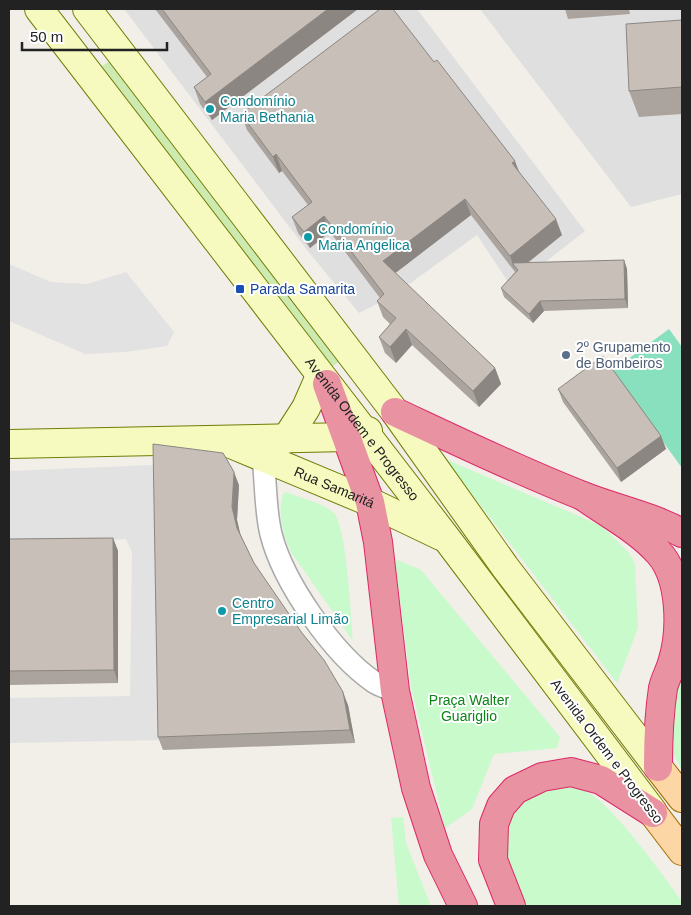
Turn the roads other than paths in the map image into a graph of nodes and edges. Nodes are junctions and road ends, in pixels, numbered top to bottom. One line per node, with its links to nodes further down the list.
1 (39, 9): 3 (main road, Avenida Ordem e Progresso)
2 (87, 9): 4 (main road)
3 (324, 380): 5 (highway); 6 (main road)
4 (395, 412): 5 (main road); 11 (highway); 18 (main road)
5 (356, 435): 6 (main road, Rua Samaritá); 12 (highway); 15 (main road, Avenida Ordem e Progresso)
6 (286, 439): 7 (main road, Rua Samaritá)
7 (220, 440): 8 (main road, Rua Samaritá); 9 (main road, Rua Samaritá)
8 (9, 444)
9 (263, 458): 10 (main road, Rua Samaritá); 13 (street)
10 (292, 470): 12 (main road, Rua Samaritá); 13 (street)
11 (583, 496): 14 (highway); 16 (highway)
12 (370, 502): 15 (main road, Rua Samaritá); 17 (highway)
13 (268, 506): 17 (street)
14 (682, 533)
15 (447, 539): 20 (main road, Avenida Ordem e Progresso)
16 (678, 658): 18 (highway)
17 (395, 691): 22 (highway)
18 (658, 767): 19 (main road)
19 (682, 798)
20 (653, 813): 21 (main road, Avenida Ordem e Progresso); 23 (highway)
21 (682, 851)
22 (463, 906)
23 (511, 906)

